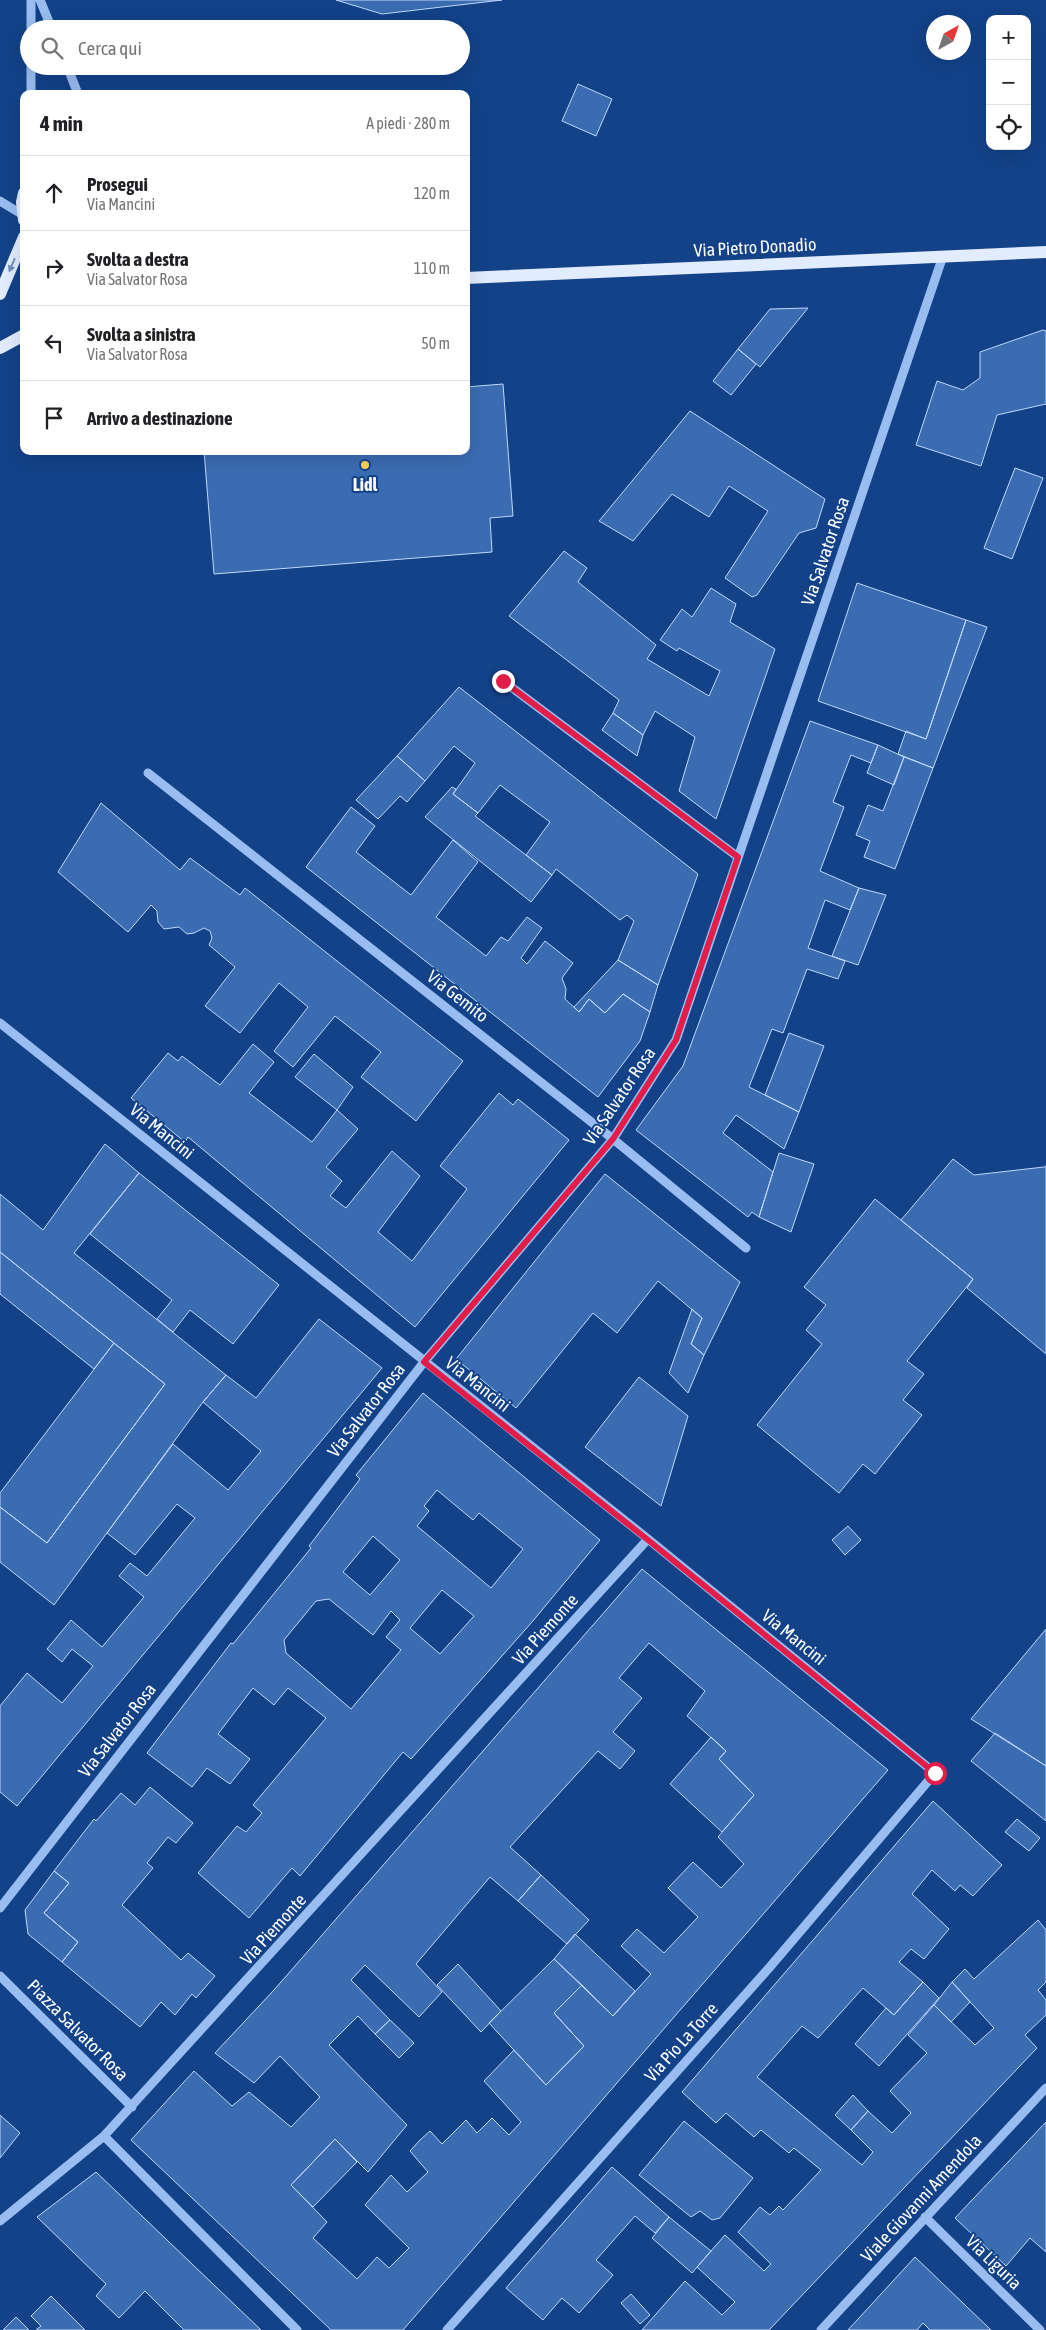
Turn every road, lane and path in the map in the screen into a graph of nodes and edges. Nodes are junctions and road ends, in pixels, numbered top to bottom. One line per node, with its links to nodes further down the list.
1 (31, 0): 3 (street)
2 (40, 0): 4 (street)
3 (31, 20)
4 (48, 20)
5 (31, 75): 7 (street)
6 (71, 75): 8 (street)
7 (31, 90)
8 (76, 90)
9 (0, 201): 10 (street)
10 (20, 216)
11 (20, 246): 15 (main road, one-way to 15)
12 (1046, 252): 13 (main road, Via Pietro Donadio)
13 (943, 256): 14 (main road, Via Pietro Donadio); 20 (street, Via Salvator Rosa)
14 (470, 278)
15 (0, 294)
16 (20, 337): 17 (main road)
17 (0, 348)
18 (503, 681): 20 (street)
19 (148, 773): 22 (street, Via Gemito)
20 (738, 857): 22 (street, Via Salvator Rosa)
21 (0, 1023): 24 (street, Via Mancini)
22 (613, 1139): 23 (street, Via Gemito); 24 (street, Via Salvator Rosa)
23 (746, 1248)
24 (424, 1362): 25 (street, Via Mancini); 27 (street, Via Salvator Rosa)
25 (648, 1540): 26 (street, Via Mancini); 30 (street, Via Piemonte)
26 (935, 1773): 35 (street, Via Pio La Torre)
27 (0, 1908)
28 (0, 1976): 30 (street, Piazza Salvator Rosa)
29 (1046, 2088): 32 (street, Viale Giovanni Amendola)
30 (132, 2107): 31 (street, Via Piemonte)
31 (104, 2136): 33 (street, Via Piemonte); 34 (street)
32 (925, 2217): 36 (street, Viale Giovanni Amendola); 37 (street, Via Liguria)
33 (0, 2221)
34 (297, 2330)
35 (447, 2330)
36 (821, 2330)
37 (1040, 2330)

